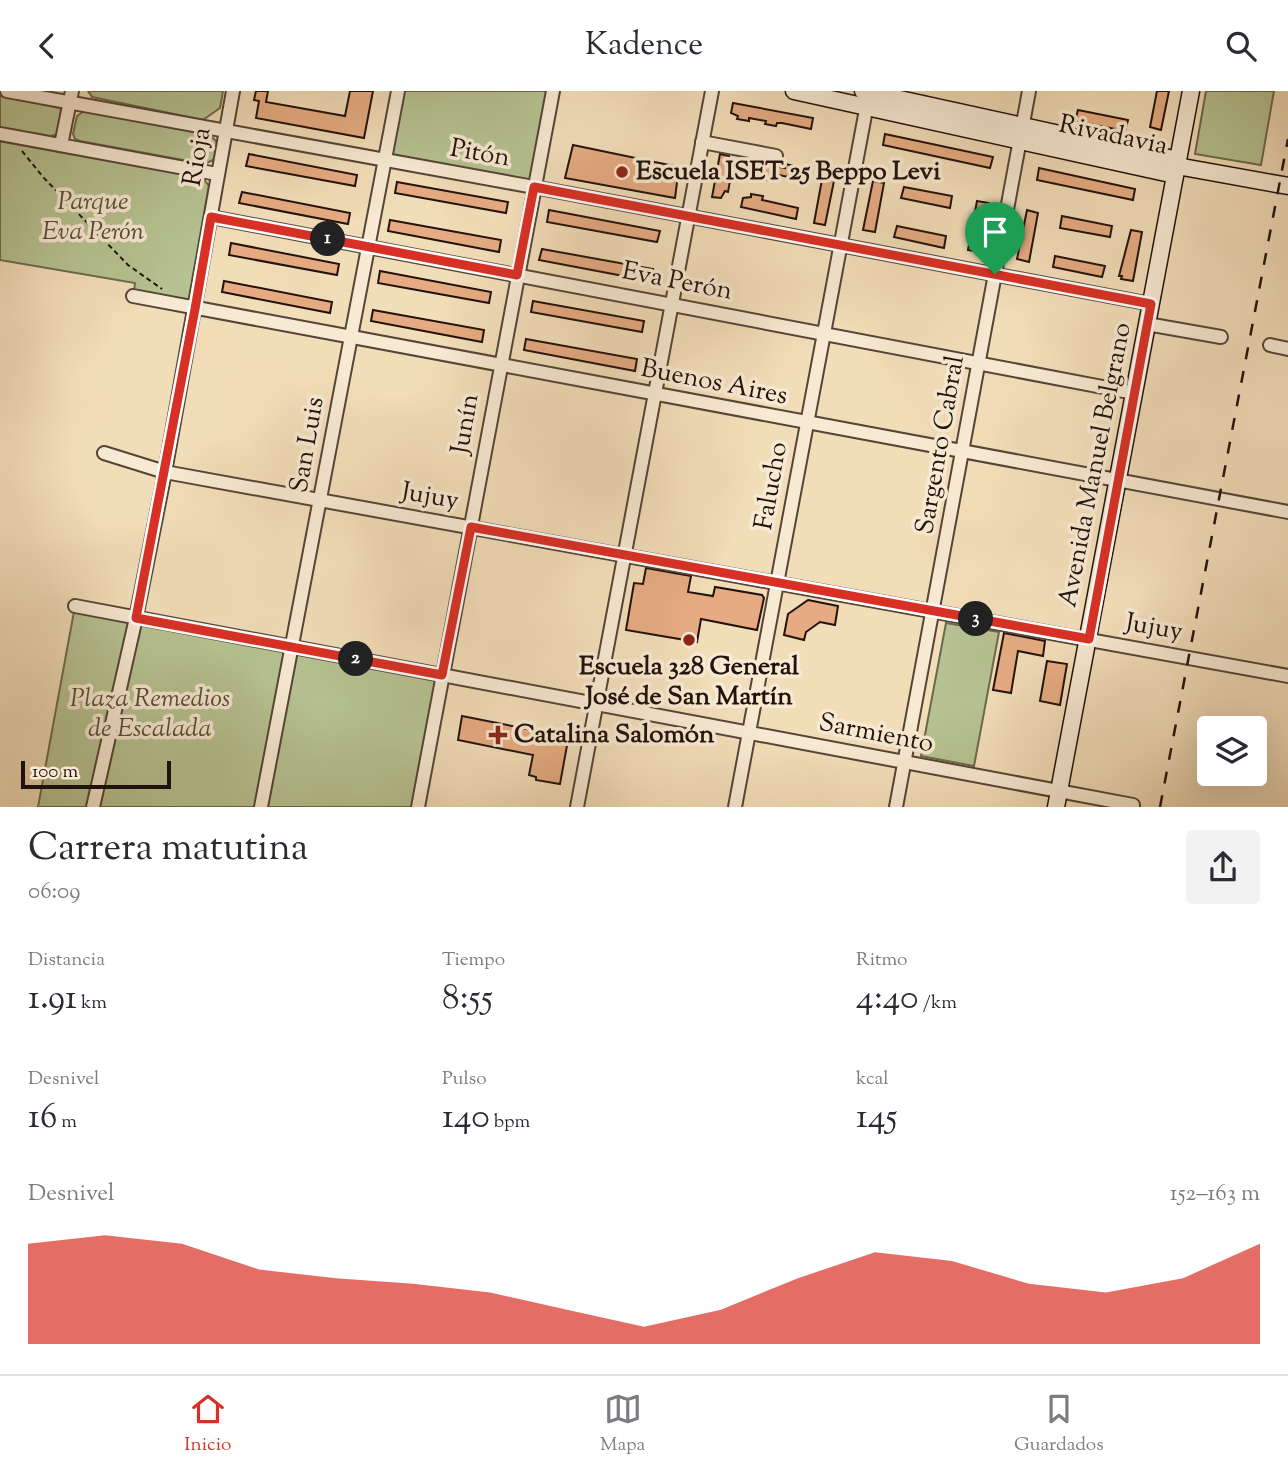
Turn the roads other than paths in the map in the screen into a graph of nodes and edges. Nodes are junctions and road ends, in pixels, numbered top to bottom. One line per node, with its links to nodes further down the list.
1 (7, 91): 10 (street, Pitón)
2 (233, 91): 11 (street, Rioja)
3 (398, 91): 17 (street, San Luis)
4 (553, 91): 21 (street, Junín)
5 (712, 91): 14 (street)
6 (794, 91): 9 (main road, Rivadavia)
7 (1030, 91): 12 (street, Sargento Cabral)
8 (1191, 91): 18 (main road, Avenida Manuel Belgrano)
9 (867, 95): 12 (main road, Rivadavia); 24 (street, Falucho)
10 (70, 97): 11 (street, Pitón); 15 (street)
11 (226, 131): 17 (street, Pitón); 19 (street, Rioja)
12 (1022, 134): 18 (main road, Rivadavia); 26 (street, Sargento Cabral)
13 (5, 135): 15 (street)
14 (702, 142): 16 (street); 22 (street)
15 (61, 145): 19 (street)
16 (776, 156)
17 (385, 159): 21 (street, Pitón); 25 (street, San Luis)
18 (1177, 167): 20 (main road, Rivadavia); 29 (main road, Avenida Manuel Belgrano)
19 (217, 173): 23 (street, Rioja)
20 (1288, 186)
21 (534, 187): 22 (street, Pitón); 27 (street, Junín)
22 (688, 216): 24 (street, Pitón); 30 (street)
23 (211, 217): 25 (street, Eva Perón); 31 (street, Rioja)
24 (840, 244): 26 (street, Pitón); 33 (street, Falucho)
25 (369, 247): 27 (street, Eva Perón); 35 (street, San Luis)
26 (995, 274): 29 (street, Pitón); 38 (street, Sargento Cabral)
27 (517, 275): 30 (street, Eva Perón); 39 (street, Junín)
28 (133, 296): 31 (street, Buenos Aires)
29 (1151, 304): 32 (main road, Avenida Manuel Belgrano)
30 (672, 305): 33 (street, Eva Perón); 41 (street)
31 (195, 309): 35 (street, Buenos Aires); 45 (street, Rioja)
32 (1147, 324): 34 (street); 40 (main road, Avenida Manuel Belgrano)
33 (824, 334): 38 (street, Eva Perón); 42 (street, Falucho)
34 (1221, 337)
35 (351, 338): 39 (street, Buenos Aires); 47 (street, San Luis)
36 (1270, 345): 37 (street)
37 (1288, 349)
38 (979, 363): 40 (street, Eva Perón); 43 (street, Sargento Cabral)
39 (499, 366): 41 (street, Buenos Aires); 49 (street, Junín)
40 (1134, 393): 46 (main road, Avenida Manuel Belgrano)
41 (655, 395): 42 (street, Buenos Aires); 50 (street)
42 (807, 423): 43 (street, Buenos Aires); 51 (street, Falucho)
43 (962, 452): 46 (street, Buenos Aires); 53 (street, Sargento Cabral)
44 (104, 453): 45 (street, Jujuy)
45 (165, 472): 47 (street, Jujuy); 54 (street, Rioja)
46 (1118, 481): 48 (street, Buenos Aires); 55 (main road, Avenida Manuel Belgrano)
47 (321, 500): 49 (street, Jujuy); 56 (street, San Luis)
48 (1288, 512)
49 (471, 527): 50 (street, Jujuy); 57 (street, Junín)
50 (625, 555): 51 (street, Jujuy); 59 (street)
51 (778, 583): 53 (street, Jujuy); 60 (street, Falucho)
52 (75, 606): 54 (street, Sarmiento)
53 (934, 611): 55 (street, Jujuy); 61 (street, Sargento Cabral)
54 (136, 618): 56 (street, Sarmiento); 64 (street, Rioja)
55 (1089, 639): 58 (street, Jujuy); 62 (main road, Avenida Manuel Belgrano)
56 (292, 647): 57 (street, Sarmiento); 65 (street, San Luis)
57 (442, 675): 59 (street, Sarmiento); 66 (street, Junín)
58 (1288, 675)
59 (597, 705): 60 (street, Sarmiento); 67 (street)
60 (749, 733): 61 (street, Sarmiento); 68 (street, Falucho)
61 (905, 762): 62 (street, Sarmiento); 69 (street, Sargento Cabral)
62 (1057, 799): 63 (street, Sarmiento)
63 (1133, 805)
64 (93, 807)
65 (261, 807)
66 (418, 807)
67 (577, 807)
68 (735, 807)
69 (896, 807)

